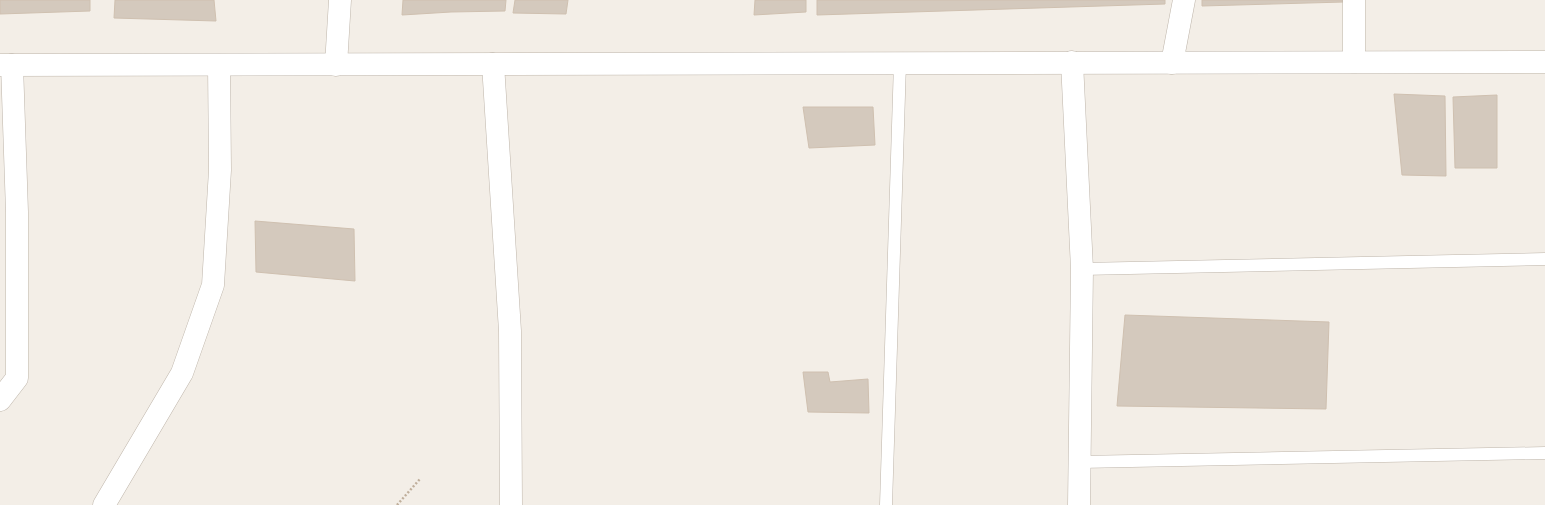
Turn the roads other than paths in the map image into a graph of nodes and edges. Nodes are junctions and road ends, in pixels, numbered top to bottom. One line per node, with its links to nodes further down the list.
1 (340, 0): 12 (street)
2 (1184, 0): 8 (street)
3 (1354, 0): 5 (street)
4 (1072, 62): 7 (street); 8 (street); 14 (street)
5 (1354, 62): 6 (street); 8 (street)
6 (1545, 62)
7 (900, 63): 9 (street); 20 (lane)
8 (1172, 63)
9 (493, 64): 12 (street); 19 (street)
10 (6, 65): 11 (street); 15 (street)
11 (219, 65): 12 (street); 18 (street)
12 (336, 65)
13 (1545, 259): 14 (lane)
14 (1082, 269): 17 (street)
15 (0, 400)
16 (1545, 453): 17 (lane)
17 (1080, 462): 21 (street)
18 (104, 505)
19 (511, 505)
20 (886, 505)
21 (1079, 505)

